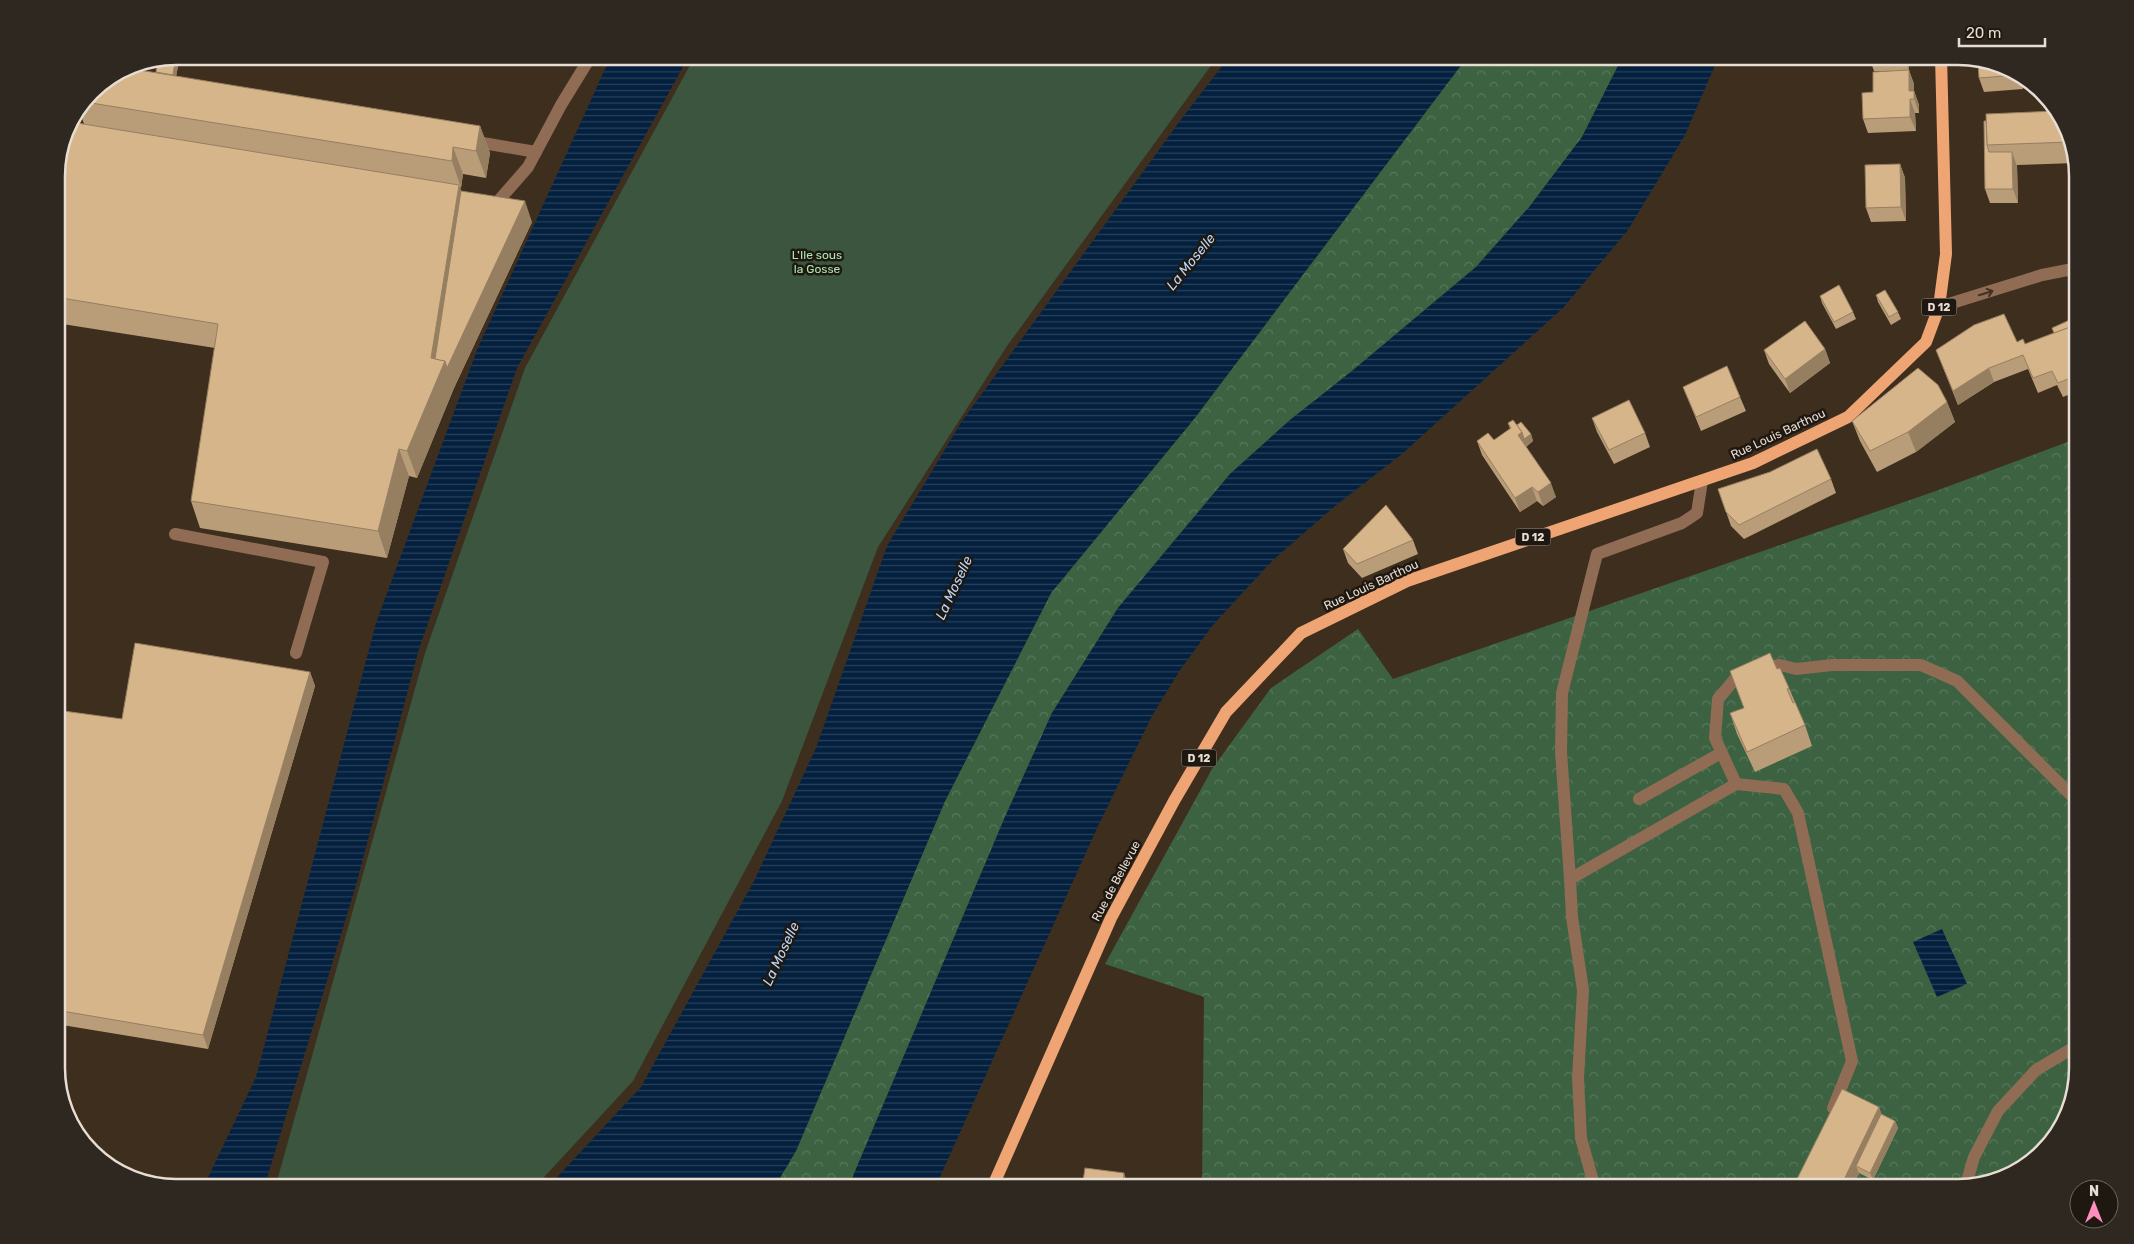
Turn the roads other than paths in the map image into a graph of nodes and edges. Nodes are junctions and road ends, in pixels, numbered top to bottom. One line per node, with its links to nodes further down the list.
1 (585, 65): 4 (street)
2 (1941, 65): 7 (main road, Rue Louis Barthou / D 12)
3 (458, 139): 4 (street)
4 (536, 152): 5 (street)
5 (474, 204)
6 (2069, 270): 7 (street, one-way to 6)
7 (1939, 307): 8 (main road, Rue Louis Barthou / D 12)
8 (1702, 481): 10 (main road, Rue Louis Barthou / D 12); 16 (street)
9 (175, 534): 11 (street)
10 (1319, 624): 20 (main road, Rue de Bellevue / D 12)
11 (296, 653)
12 (1721, 753): 13 (street); 14 (street); 15 (street)
13 (1736, 784): 16 (street); 18 (street)
14 (2069, 793)
15 (1639, 799)
16 (1570, 880): 21 (street)
17 (2069, 1050): 19 (street)
18 (1828, 1118)
19 (1968, 1178)
20 (996, 1179)
21 (1592, 1179)

